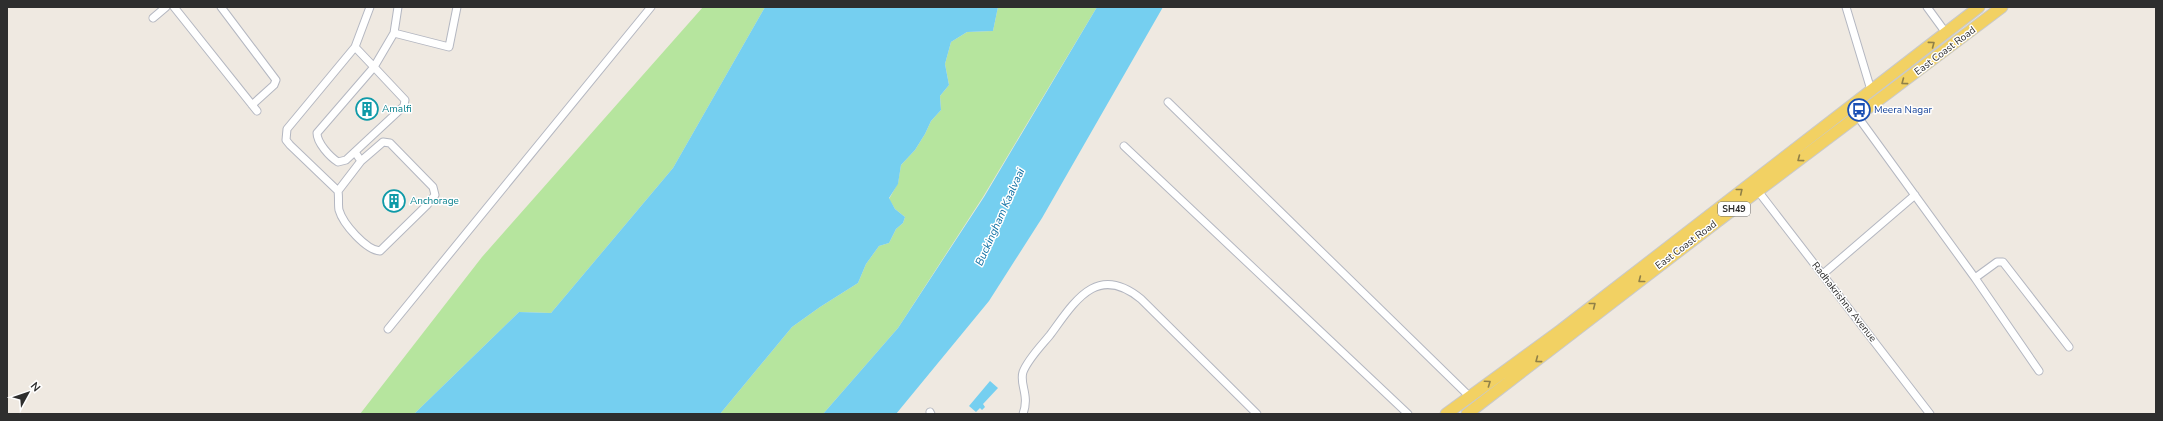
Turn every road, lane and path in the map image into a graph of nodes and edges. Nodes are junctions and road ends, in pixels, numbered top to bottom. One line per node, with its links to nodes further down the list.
1 (166, 7): 12 (street)
2 (174, 7): 19 (street)
3 (221, 7): 19 (street)
4 (370, 7): 15 (street)
5 (398, 7): 14 (street)
6 (457, 7): 14 (street)
7 (651, 7): 30 (street)
8 (1846, 7): 17 (street)
9 (1927, 7): 13 (street)
10 (1979, 7): 13 (main road, East Coast Road / SH49)
11 (2002, 7): 21 (main road, East Coast Road / SH49, one-way to 21)
12 (153, 18)
13 (1946, 32): 17 (main road, East Coast Road / SH49, one-way to 13)
14 (394, 33): 16 (street)
15 (355, 47): 16 (street); 25 (street)
16 (374, 67): 23 (street); 23 (street)
17 (1871, 90): 33 (main road, East Coast Road / SH49, one-way to 17)
18 (1168, 102): 33 (street)
19 (252, 104): 20 (street)
20 (257, 111)
21 (1858, 116): 26 (main road, East Coast Road / SH49, one-way to 26); 27 (street)
22 (1124, 146): 36 (street)
23 (355, 152): 24 (street)
24 (361, 161): 25 (street); 25 (street)
25 (338, 191)
26 (1758, 191): 28 (street, Radhakrishna Avenue); 38 (main road, East Coast Road / SH49, one-way to 38)
27 (1915, 196): 28 (street); 29 (street)
28 (1822, 274): 39 (street, Radhakrishna Avenue)
29 (1975, 278): 31 (street); 32 (street)
30 (388, 330)
31 (2069, 347)
32 (2039, 371)
33 (1469, 396): 37 (main road, East Coast Road / SH49)
34 (1254, 413): 35 (street)
35 (1023, 414)
36 (1408, 414)
37 (1446, 414)
38 (1467, 414)
39 (1930, 414)

